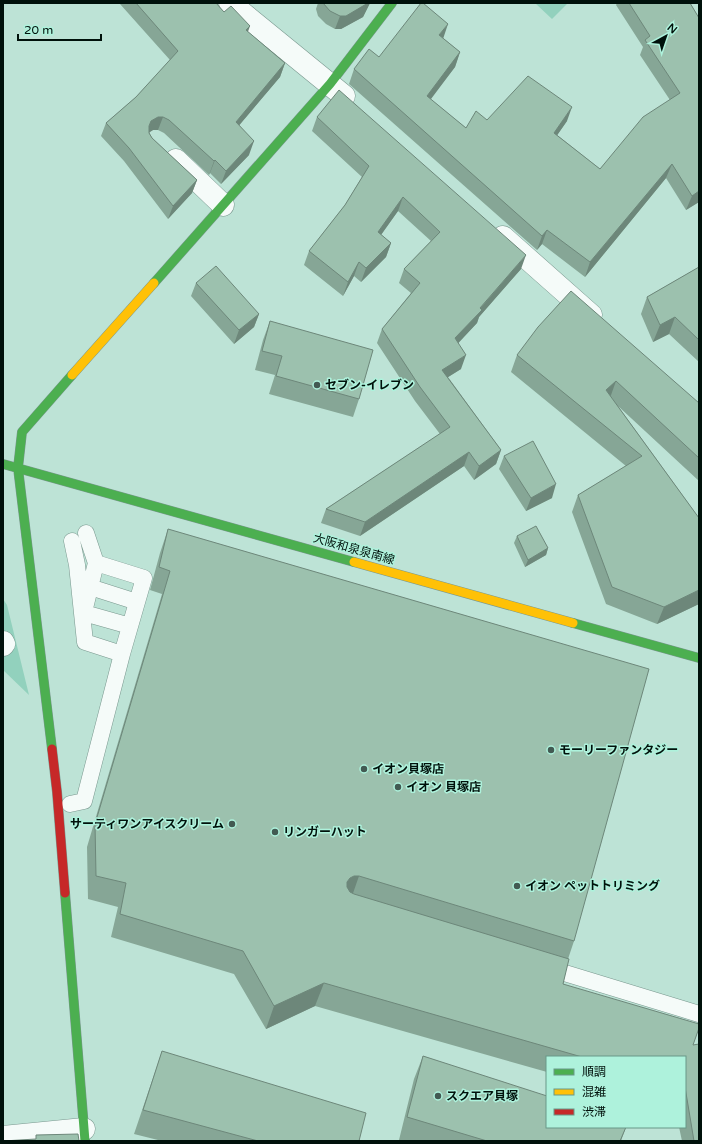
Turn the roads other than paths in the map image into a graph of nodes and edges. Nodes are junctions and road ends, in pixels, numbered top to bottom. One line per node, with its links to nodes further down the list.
1 (230, 3): 3 (street)
2 (392, 3): 3 (street)
3 (330, 84): 4 (street); 6 (street)
4 (360, 110)
5 (161, 147): 6 (street)
6 (223, 205): 10 (street)
7 (491, 226): 8 (street)
8 (604, 326)
9 (3, 464): 10 (street, 大阪和泉泉南線)
10 (18, 468): 17 (street, 大阪和泉泉南線); 21 (street)
11 (96, 563): 12 (lane); 13 (lane); 14 (lane)
12 (90, 587): 13 (lane); 14 (lane)
13 (138, 602): 15 (lane)
14 (83, 616): 15 (lane); 16 (lane)
15 (130, 626): 16 (lane)
16 (122, 654): 18 (lane)
17 (699, 658)
18 (70, 804)
19 (531, 963): 20 (lane)
20 (699, 1014)
21 (84, 1135): 22 (street)
22 (3, 1137)

